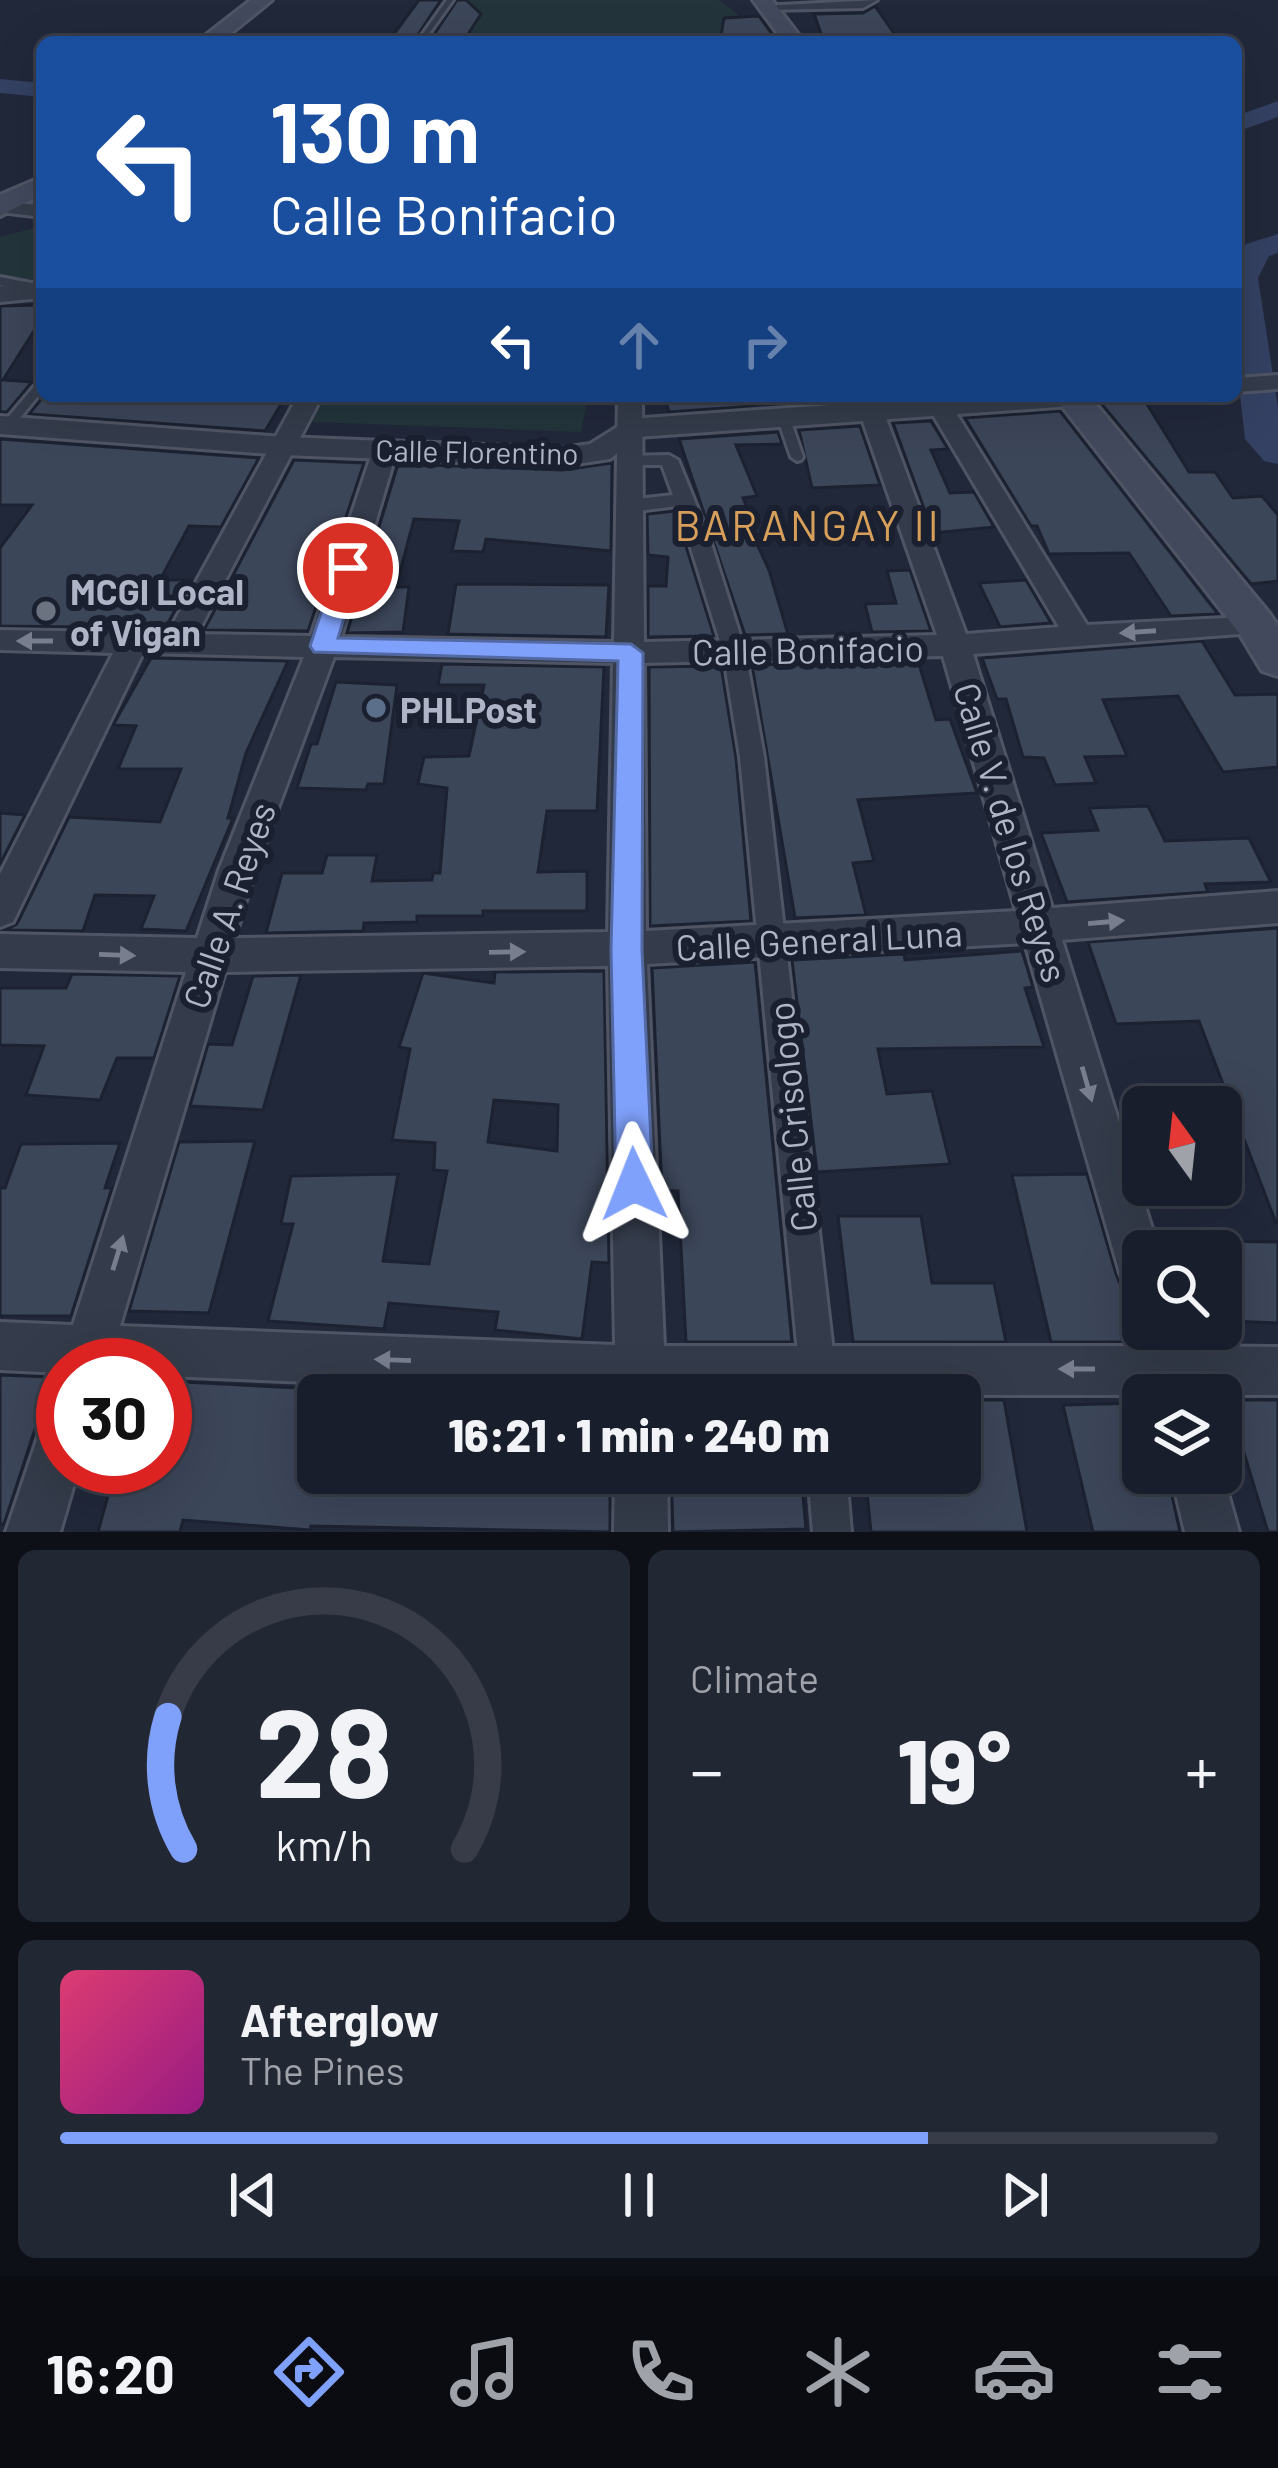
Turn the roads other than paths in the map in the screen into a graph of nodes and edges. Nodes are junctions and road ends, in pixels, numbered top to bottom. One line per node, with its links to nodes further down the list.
1 (263, 0): 6 (main road)
2 (279, 0): 6 (main road)
3 (450, 0): 9 (lane)
4 (871, 0): 5 (street)
5 (764, 3): 10 (main road)
6 (244, 21): 7 (main road); 8 (main road)
7 (218, 36)
8 (230, 36)
9 (424, 36)
10 (789, 36)
11 (36, 169): 12 (main road)
12 (15, 199)
13 (0, 281): 14 (street)
14 (36, 289)
15 (36, 291): 16 (street)
16 (0, 294)
17 (1278, 382): 18 (street)
18 (1242, 385)
19 (36, 390): 26 (lane)
20 (307, 402): 28 (street)
21 (1011, 402): 24 (street, Calle Florentino)
22 (1075, 402): 33 (main road)
23 (874, 405): 24 (street, Calle Florentino); 25 (street, Calle Florentino); 38 (street, Calle V. de los Reyes)
24 (940, 408): 34 (street)
25 (784, 418): 27 (street, Calle Florentino); 30 (lane)
26 (4, 425): 28 (street, Calle Florentino)
27 (629, 428): 29 (street, Calle Florentino); 31 (street, Calle Crisologo); 32 (street)
28 (284, 446): 29 (street, Calle Florentino); 36 (street)
29 (385, 450): 39 (street, Calle A. Reyes)
30 (796, 457)
31 (684, 500): 32 (street); 40 (street, Calle Crisologo)
32 (628, 506): 41 (street)
33 (1254, 623): 34 (street, Calle Bonifacio, one-way to 34); 42 (main road)
34 (1078, 636): 38 (street, Calle Bonifacio)
35 (0, 640): 37 (street, Calle Bonifacio, one-way to 35)
36 (178, 640): 37 (street, Calle Bonifacio); 39 (street, Calle Bonifacio)
37 (134, 641): 44 (street)
38 (956, 645): 40 (street, Calle Bonifacio); 45 (street, Calle V. de los Reyes)
39 (323, 646): 41 (street, Calle Bonifacio); 49 (street, Calle A. Reyes)
40 (734, 651): 41 (street, Calle Bonifacio); 46 (street, Calle Crisologo)
41 (631, 653): 47 (street)
42 (1278, 660)
43 (1278, 908): 45 (street, Calle General Luna, one-way to 43)
44 (0, 910)
45 (1041, 927): 46 (street, Calle General Luna); 50 (street, Calle V. de los Reyes, one-way to 50)
46 (772, 941): 47 (street, Calle General Luna); 59 (street, Calle Crisologo)
47 (627, 950): 49 (street, Calle General Luna, one-way to 47); 58 (street)
48 (0, 951): 49 (street, Calle General Luna, one-way to 49)
49 (210, 958): 51 (street, Calle A. Reyes, one-way to 49)
50 (1130, 1230)
51 (93, 1338)
52 (0, 1346): 53 (street)
53 (36, 1350)
54 (192, 1361): 57 (street, one-way to 54)
55 (1170, 1364): 56 (street); 60 (street, one-way to 60)
56 (1278, 1371)
57 (456, 1374)
58 (641, 1374)
59 (818, 1374)
60 (964, 1374)
61 (45, 1494): 65 (street)
62 (641, 1494): 66 (street)
63 (829, 1494): 67 (street)
64 (1202, 1494): 68 (street)
65 (33, 1532)
66 (641, 1532)
67 (832, 1532)
68 (1212, 1532)

